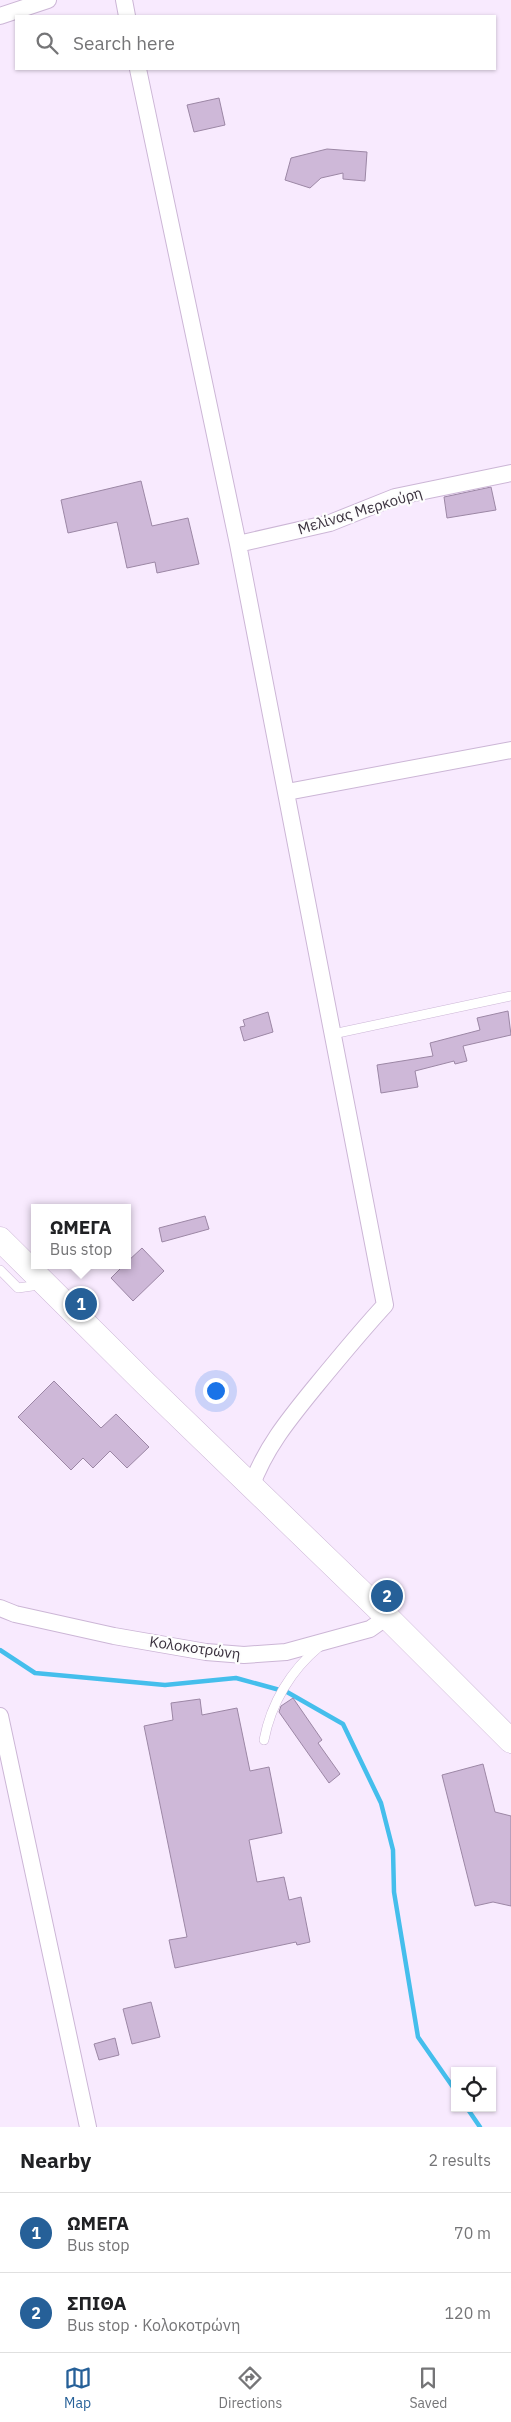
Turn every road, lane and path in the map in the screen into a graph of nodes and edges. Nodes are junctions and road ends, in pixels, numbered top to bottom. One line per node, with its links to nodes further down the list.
1 (48, 0): 4 (street)
2 (124, 0): 3 (street)
3 (127, 15)
4 (0, 16)
5 (138, 70): 7 (street)
6 (511, 472): 7 (street, Μελίνας Μερκούρη)
7 (238, 544): 9 (street)
8 (511, 750): 9 (street)
9 (287, 792): 11 (street)
10 (511, 996): 11 (lane)
11 (333, 1034): 15 (street)
12 (0, 1239): 15 (street)
13 (0, 1270): 14 (lane)
14 (32, 1286)
15 (251, 1487): 17 (street)
16 (0, 1608): 18 (street, Κολοκοτρώνη)
17 (387, 1617): 18 (street, Κολοκοτρώνη); 21 (street)
18 (328, 1640): 20 (lane)
19 (0, 1716): 22 (street)
20 (264, 1740)
21 (511, 1741)
22 (88, 2127)

